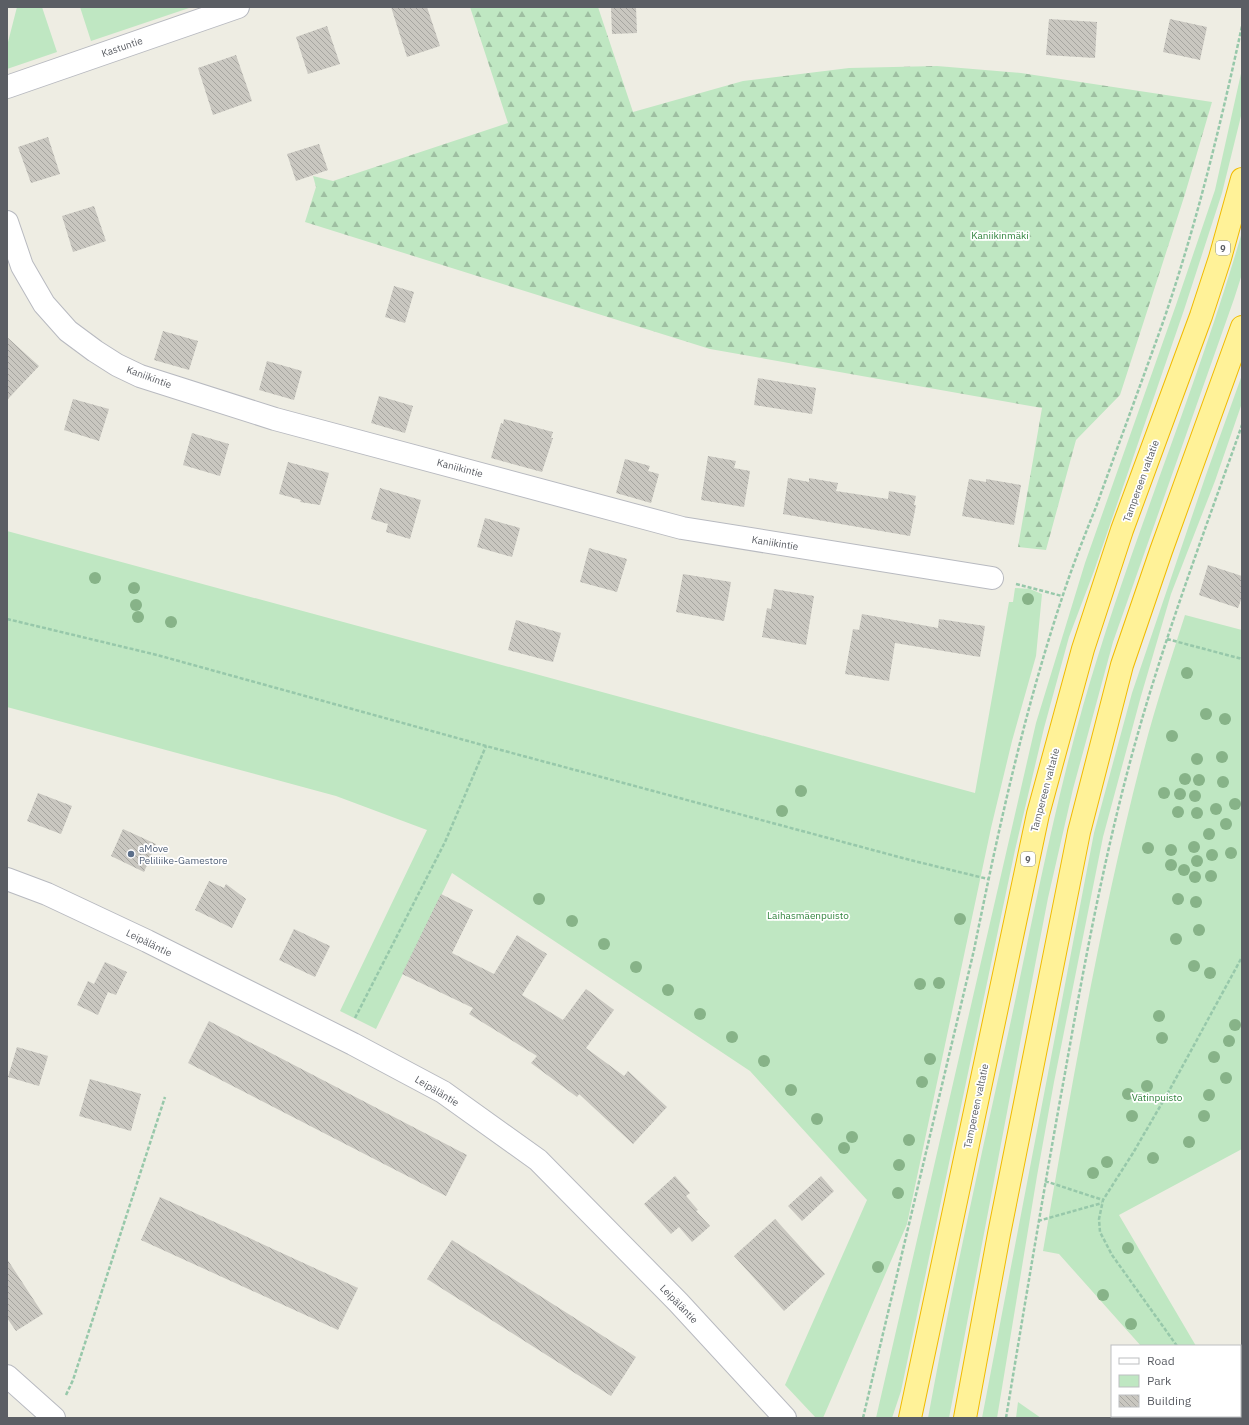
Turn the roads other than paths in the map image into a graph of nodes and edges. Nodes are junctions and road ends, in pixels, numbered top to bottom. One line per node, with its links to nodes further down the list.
1 (238, 7): 2 (street, Kastuntie)
2 (7, 87)
3 (1242, 179): 11 (highway, Tampereen valtatie / 9)
4 (7, 222): 6 (street, Kaniikintie)
5 (1242, 327): 12 (highway)
6 (992, 578)
7 (7, 879): 10 (street, Leipäläntie)
8 (7, 1376): 9 (street)
9 (59, 1409)
10 (785, 1418)
11 (910, 1418)
12 (965, 1418)

